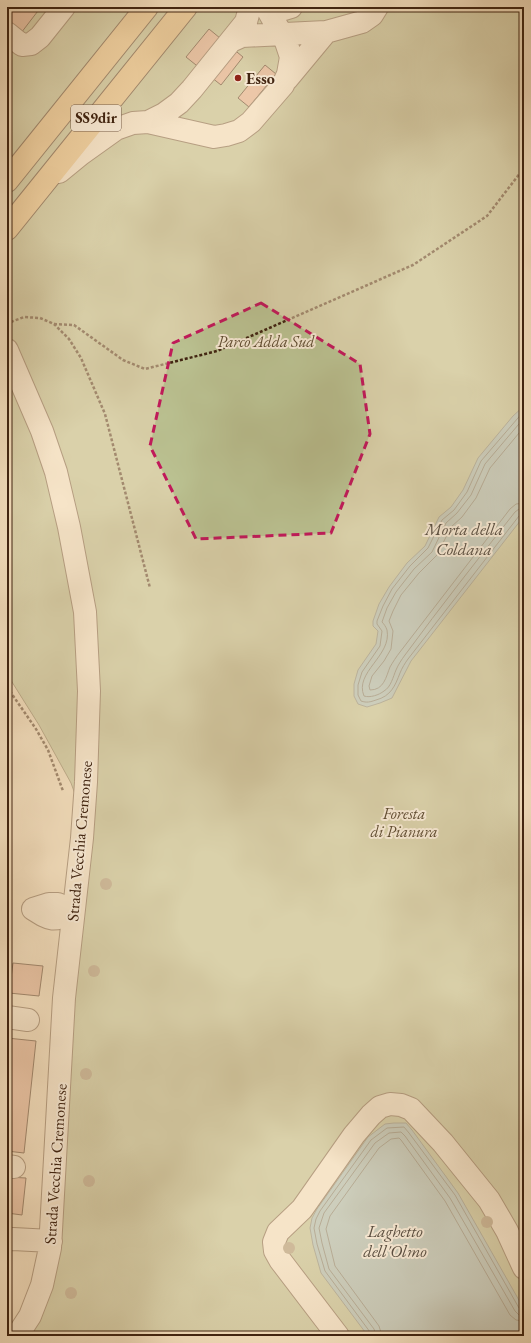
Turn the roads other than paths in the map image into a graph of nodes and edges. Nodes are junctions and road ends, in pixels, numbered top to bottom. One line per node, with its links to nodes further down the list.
1 (64, 7): 9 (street)
2 (147, 7): 14 (highway, SS9dir)
3 (186, 7): 15 (highway, SS9dir)
4 (250, 7): 11 (street)
5 (267, 7): 6 (street); 10 (street)
6 (291, 7)
7 (377, 7): 8 (street)
8 (326, 32): 10 (street); 12 (street)
9 (7, 33)
10 (282, 34): 11 (street); 12 (street)
11 (230, 41): 13 (street)
12 (283, 85): 13 (street)
13 (148, 122): 15 (street)
14 (7, 181)
15 (41, 187): 16 (highway, SS9dir)
16 (7, 229)
17 (8, 352): 21 (street, Strada Vecchia Cremonese)
18 (7, 1017): 19 (street)
19 (28, 1020)
20 (9, 1238): 21 (street)
21 (51, 1241): 23 (street, Strada Vecchia Cremonese)
22 (524, 1268): 24 (street)
23 (17, 1336)
24 (338, 1336)

